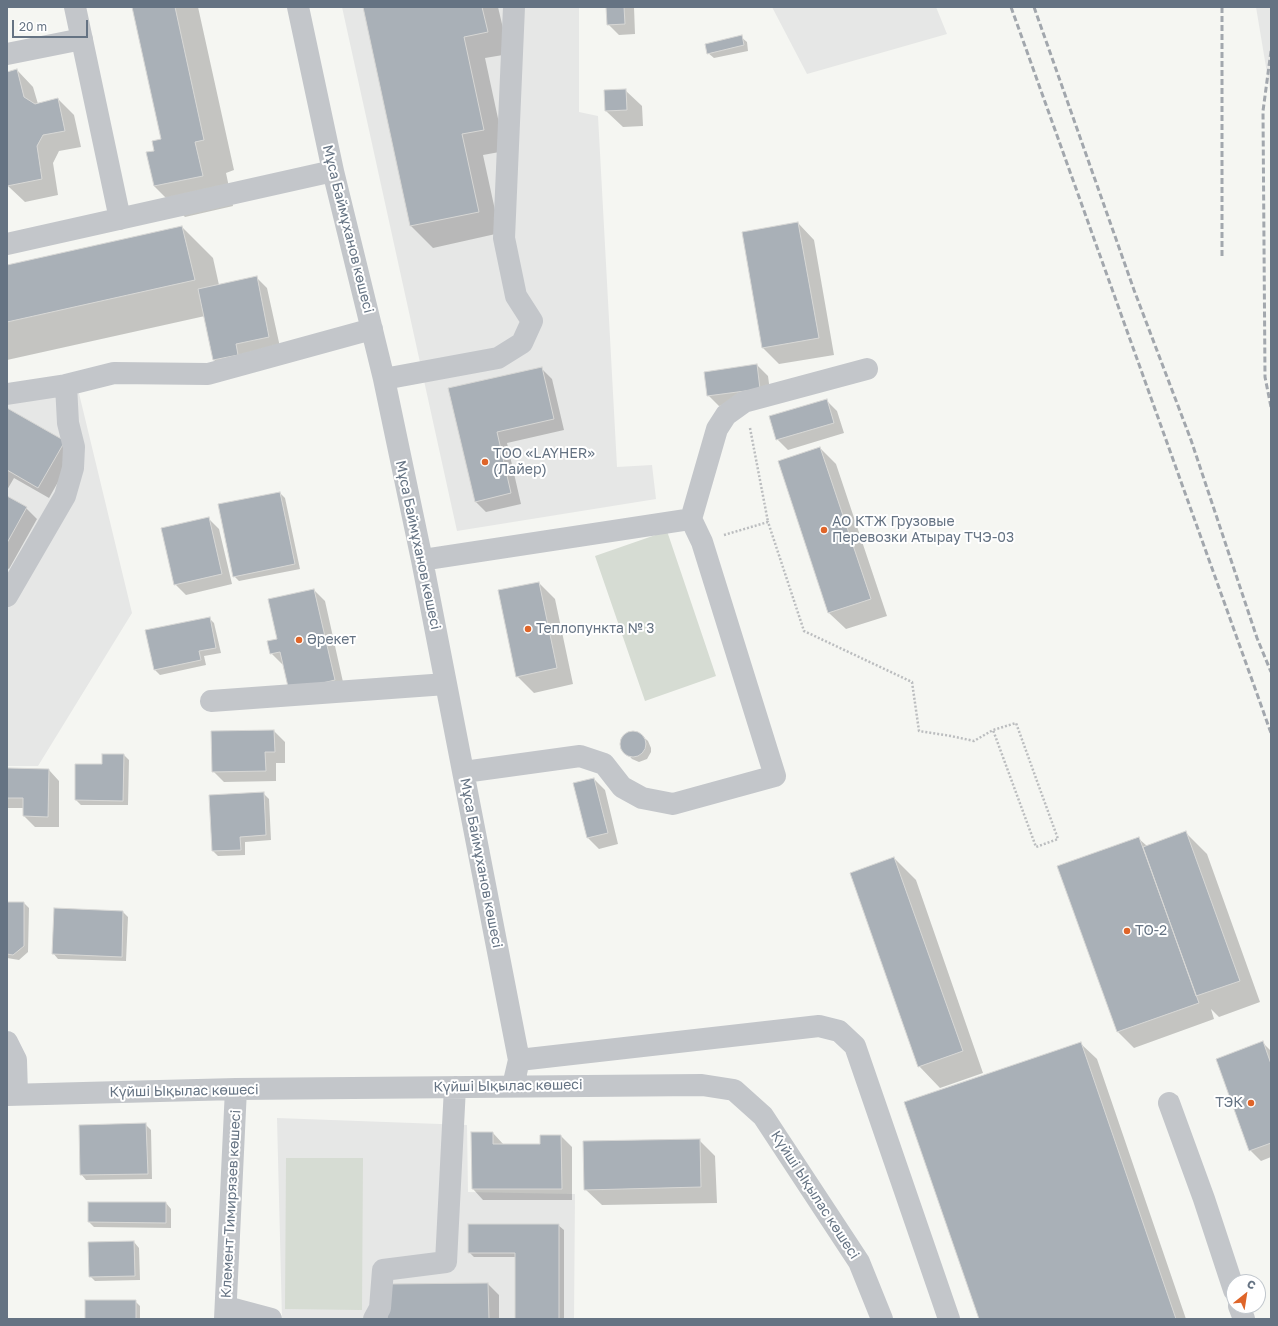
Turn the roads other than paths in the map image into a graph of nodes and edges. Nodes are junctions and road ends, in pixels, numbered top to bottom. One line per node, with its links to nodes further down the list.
1 (76, 7): 4 (street)
2 (298, 7): 6 (street, Мұса Баймұханов көшесі)
3 (514, 7): 11 (street)
4 (82, 39): 5 (street); 7 (street)
5 (7, 54)
6 (333, 171): 7 (street); 9 (street, Мұса Баймұханов көшесі)
7 (120, 219): 8 (street)
8 (7, 244)
9 (372, 329): 11 (street, Мұса Баймұханов көшесі); 12 (street)
10 (867, 369): 14 (street)
11 (384, 379): 15 (street, Мұса Баймұханов көшесі)
12 (66, 384): 13 (street); 16 (street)
13 (7, 394)
14 (691, 519): 15 (street); 19 (street)
15 (422, 560): 17 (street, Мұса Баймұханов көшесі)
16 (7, 596)
17 (446, 684): 18 (street); 19 (street, Мұса Баймұханов көшесі)
18 (212, 701)
19 (464, 772): 21 (street, Мұса Баймұханов көшесі)
20 (7, 1042): 25 (street)
21 (519, 1060): 22 (street, Мұса Баймұханов көшесі); 32 (street)
22 (513, 1086): 23 (street, Күйші Ықылас көшесі); 31 (street, Күйші Ықылас көшесі)
23 (455, 1087): 24 (street, Күйші Ықылас көшесі); 30 (street)
24 (236, 1089): 25 (street, Күйші Ықылас көшесі); 28 (street, Клемент Тимирязев көшесі)
25 (12, 1094)
26 (1169, 1103): 27 (street)
27 (1229, 1274)
28 (226, 1313): 29 (street)
29 (271, 1319)
30 (374, 1319)
31 (882, 1319)
32 (949, 1319)

